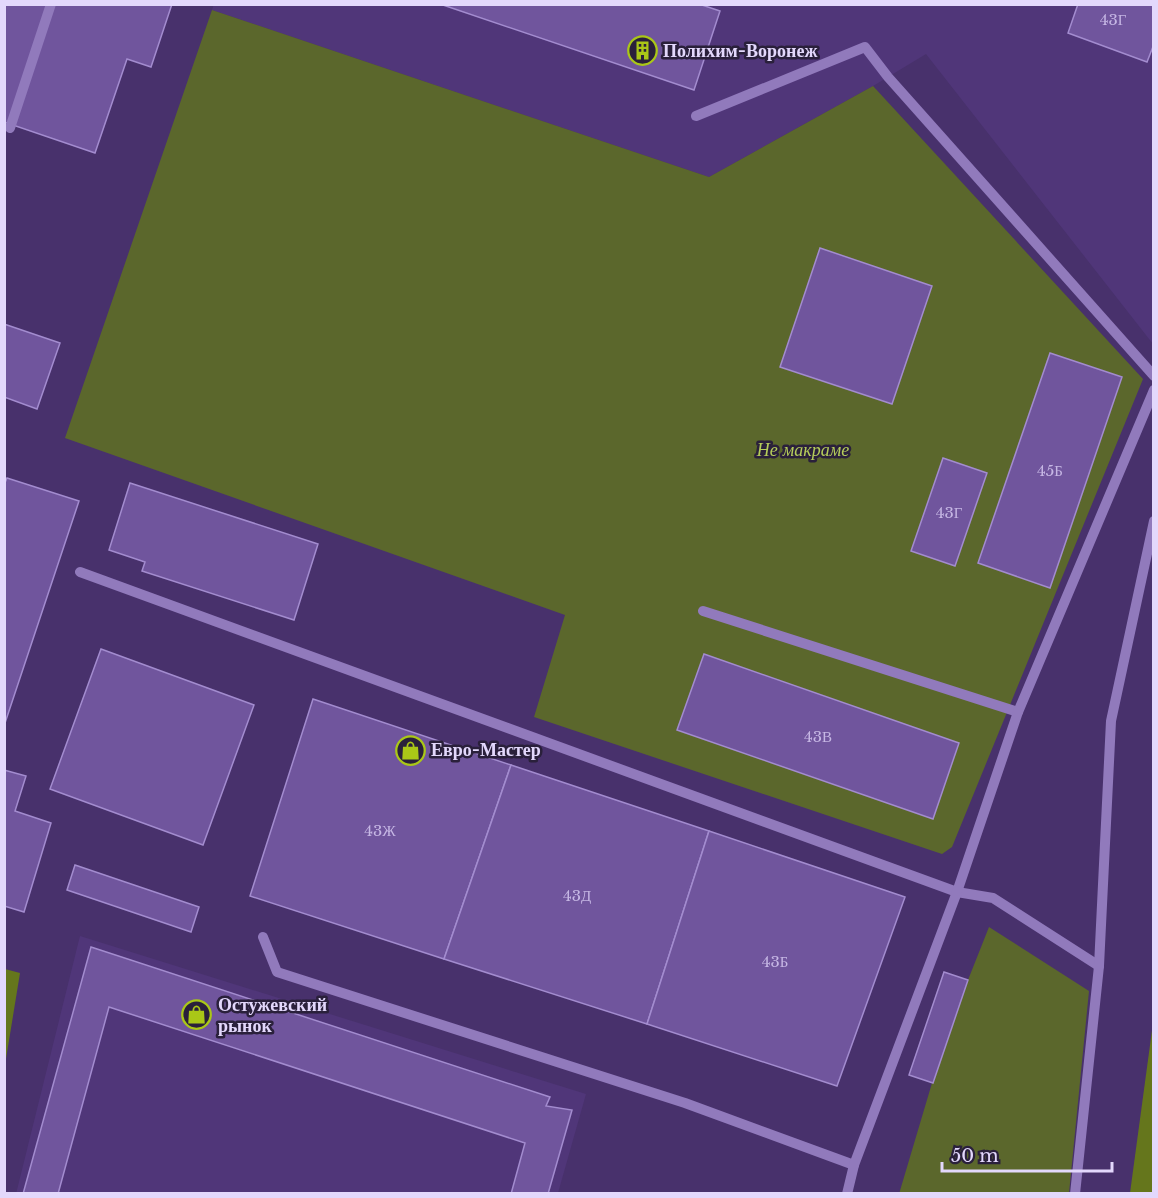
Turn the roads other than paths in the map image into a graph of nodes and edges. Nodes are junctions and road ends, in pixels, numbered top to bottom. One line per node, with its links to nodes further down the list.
1 (51, 4): 3 (lane)
2 (696, 116): 4 (lane)
3 (10, 128)
4 (1154, 376)
5 (1154, 390): 9 (lane)
6 (1154, 521): 12 (lane)
7 (80, 572): 10 (lane)
8 (703, 611): 9 (lane)
9 (1018, 712): 10 (lane)
10 (957, 892): 12 (lane); 13 (lane)
11 (262, 937): 13 (lane)
12 (1099, 966): 15 (lane)
13 (854, 1165): 14 (lane)
14 (847, 1194)
15 (1075, 1194)

